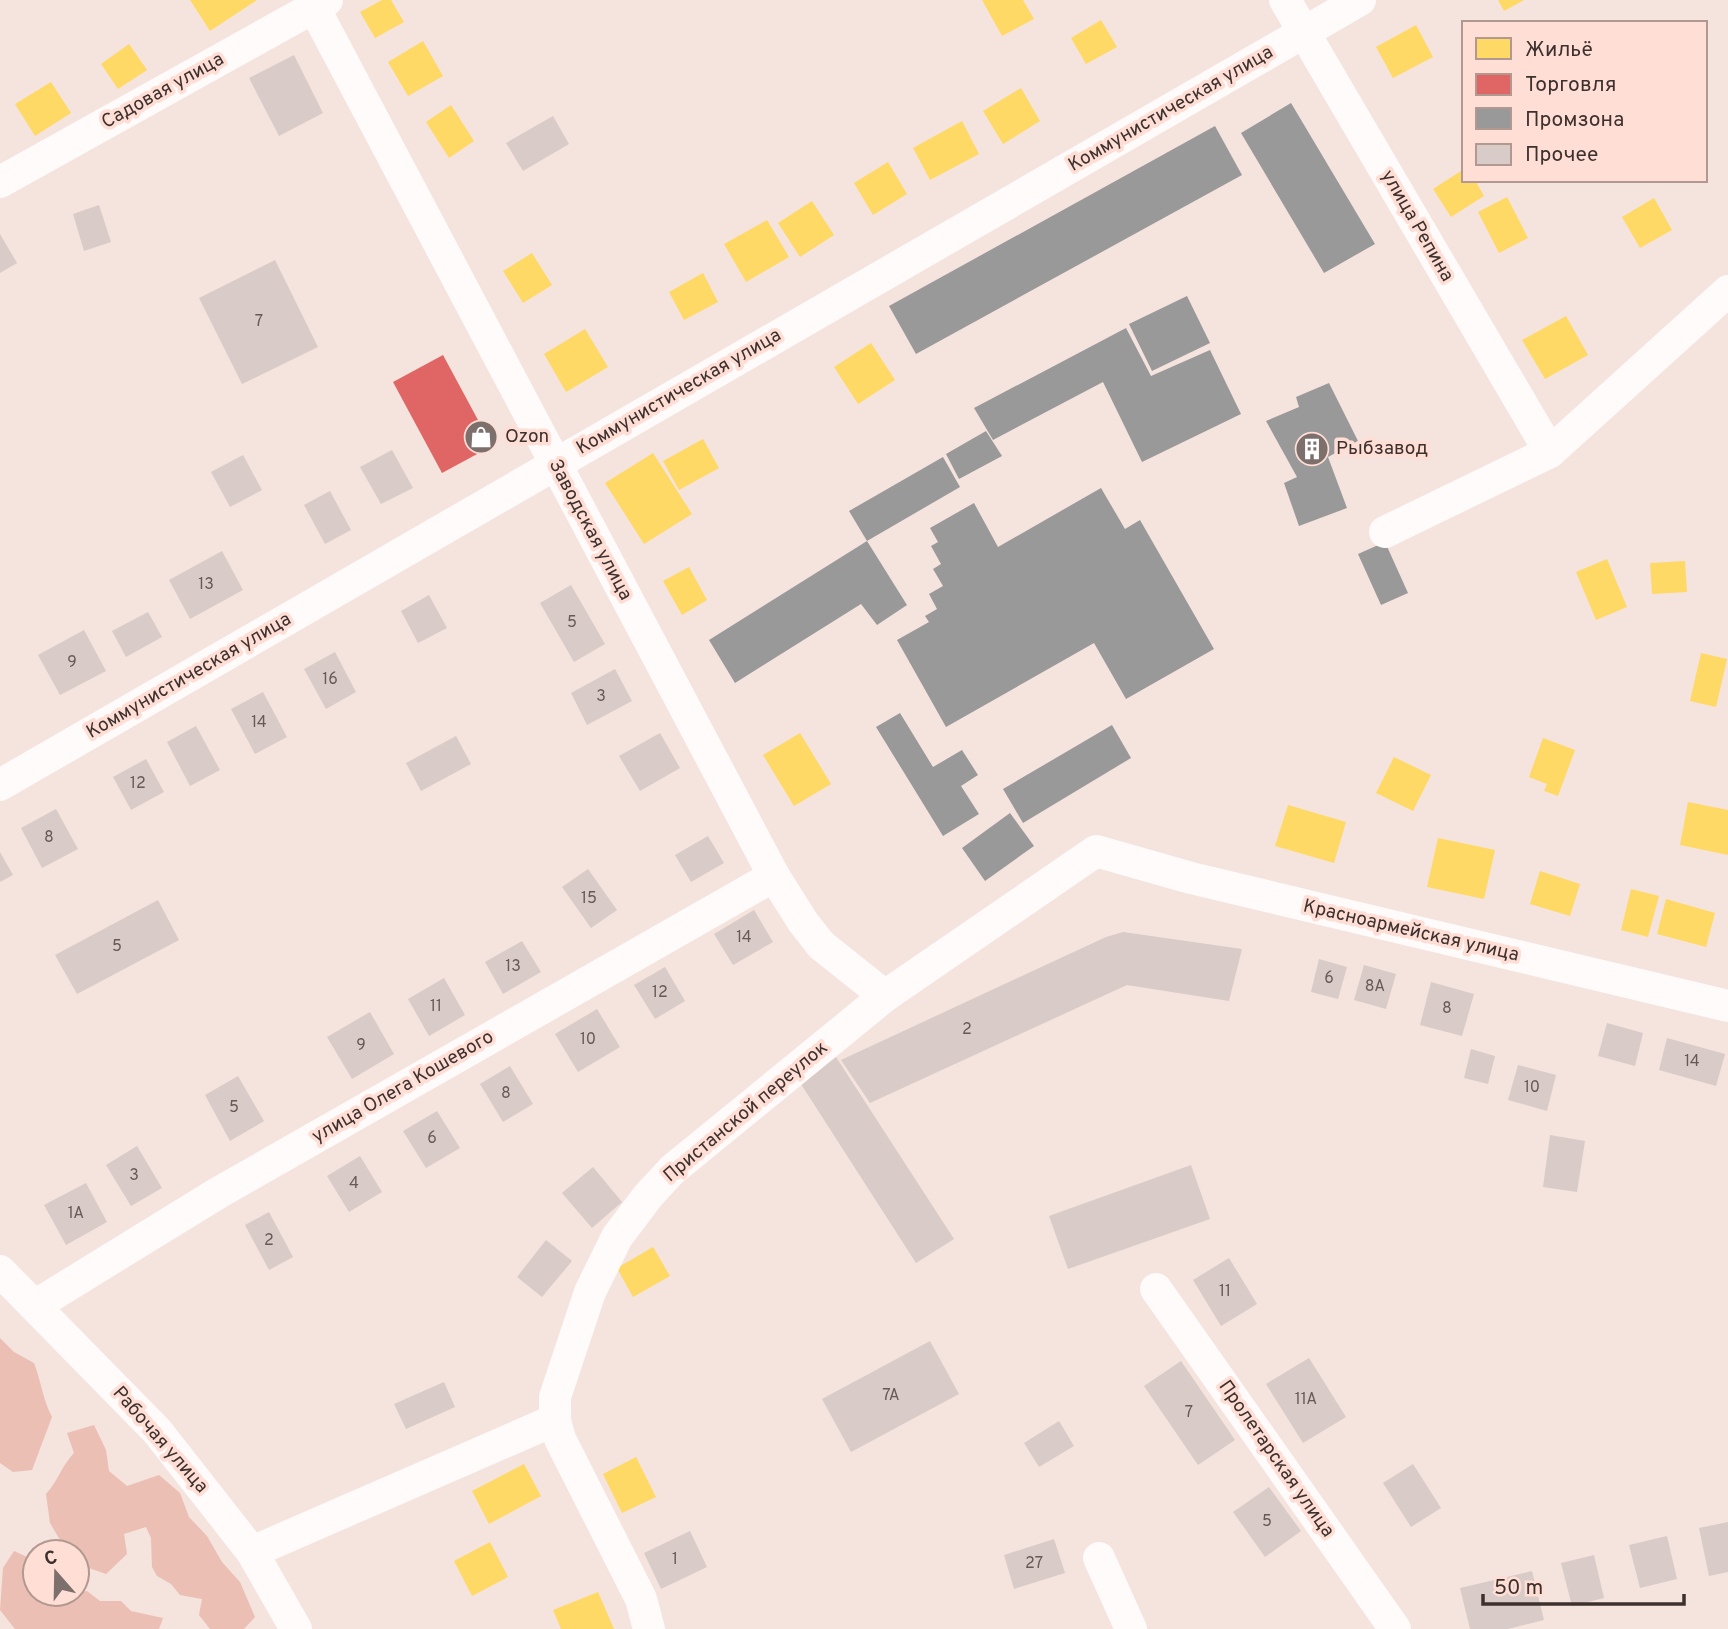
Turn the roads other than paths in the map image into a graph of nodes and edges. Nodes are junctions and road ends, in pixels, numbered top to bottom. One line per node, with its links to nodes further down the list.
1 (1285, 0): 4 (street, улица Репина)
2 (1360, 0): 4 (street, Коммунистическая улица)
3 (317, 3): 5 (street, Садовая улица); 8 (street, Заводская улица)
4 (1303, 33): 7 (street, улица Репина); 8 (street, Коммунистическая улица)
5 (0, 182)
6 (1728, 291): 7 (street)
7 (1550, 452): 9 (street)
8 (555, 463): 10 (street, Коммунистическая улица); 12 (street, Заводская улица)
9 (1385, 532)
10 (0, 785)
11 (1096, 851): 13 (street, Пристанской переулок); 14 (street, Красноармейская улица)
12 (774, 876): 13 (street, Заводская улица); 17 (street, улица Олега Кошевого)
13 (885, 996): 18 (street, Пристанской переулок)
14 (1728, 1006)
15 (0, 1271): 17 (street, Рабочая улица)
16 (1156, 1289): 24 (street, Пролетарская улица)
17 (36, 1305): 19 (street, Рабочая улица)
18 (555, 1420): 19 (street); 22 (street, Пристанской переулок)
19 (252, 1552): 21 (street, Рабочая улица)
20 (1099, 1558): 23 (street)
21 (296, 1629)
22 (649, 1629)
23 (1131, 1629)
24 (1395, 1629)

